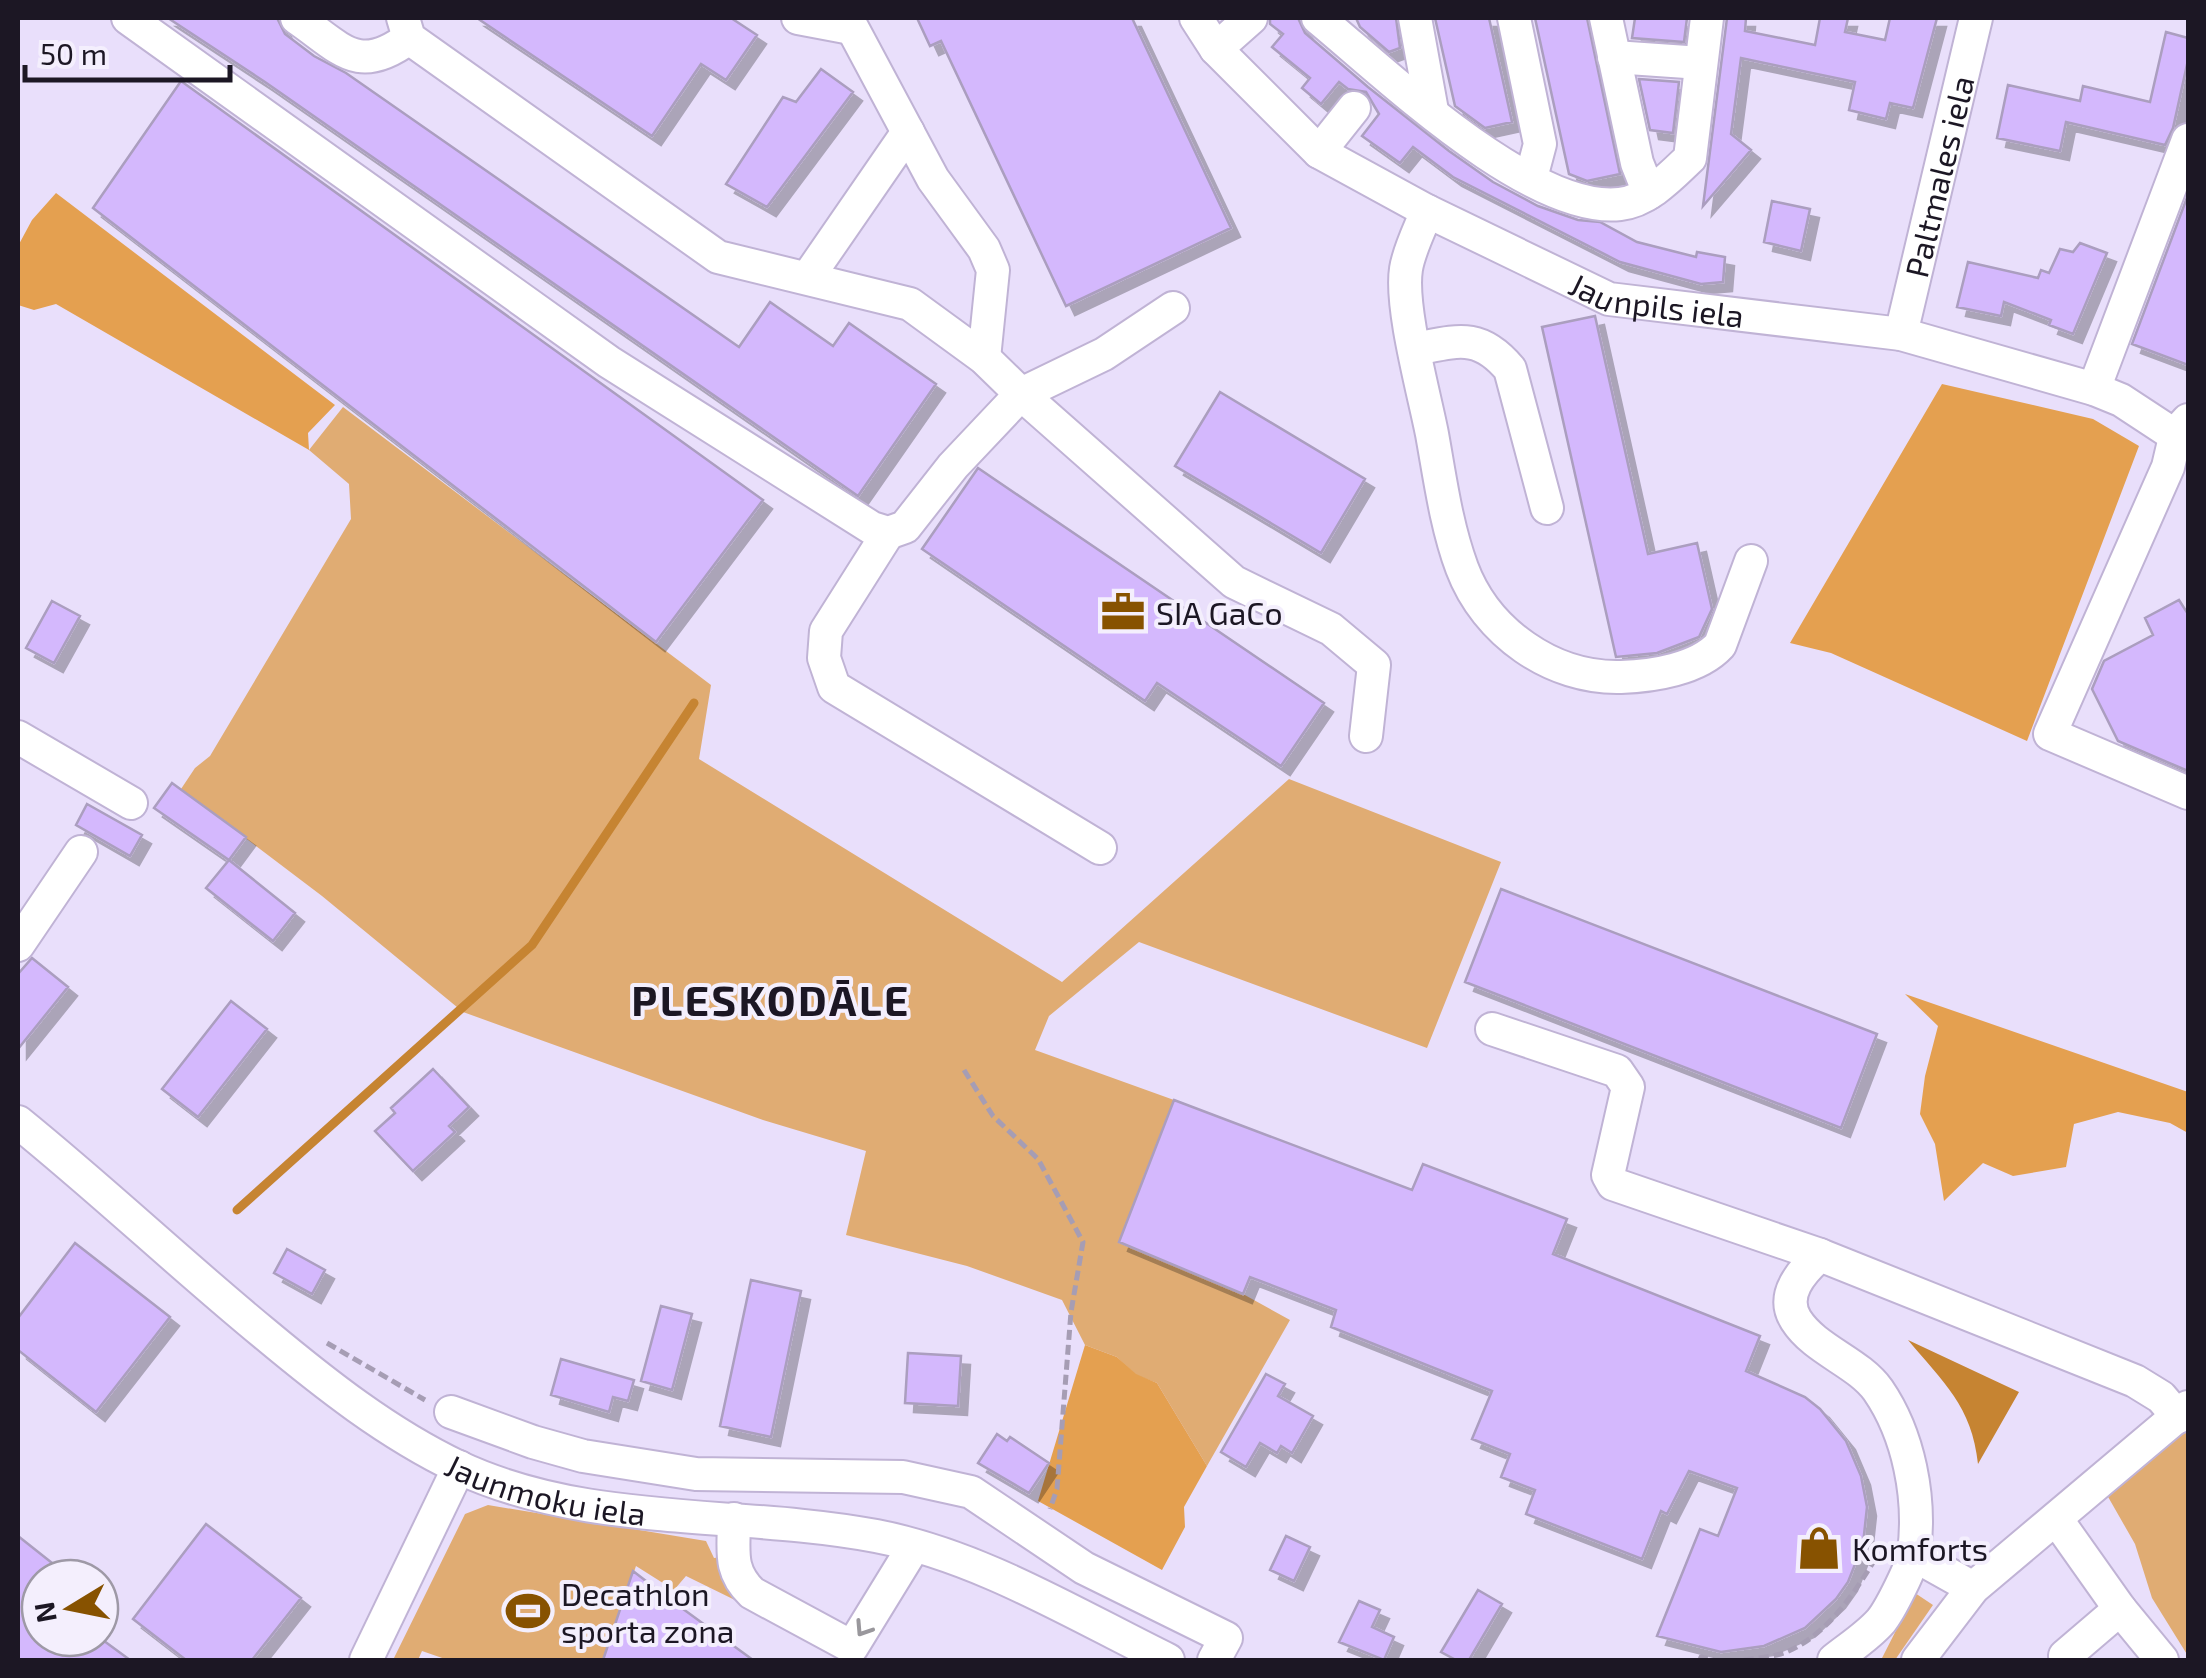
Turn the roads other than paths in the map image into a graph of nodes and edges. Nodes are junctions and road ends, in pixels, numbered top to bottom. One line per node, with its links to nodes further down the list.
1 (131, 18): 34 (street)
2 (297, 18): 13 (street)
3 (798, 18): 12 (street)
4 (1196, 18): 14 (street, Jaunpils iela)
5 (1251, 18): 14 (street)
6 (1318, 18): 18 (street)
7 (1415, 18): 18 (street)
8 (1514, 18): 22 (street)
9 (1606, 18): 15 (street)
10 (1707, 18): 16 (street)
11 (1976, 18): 27 (street, Paltmales iela)
12 (849, 22): 19 (street)
13 (406, 28): 25 (street)
14 (1216, 48): 21 (street, Jaunpils iela)
15 (1614, 57): 16 (street); 23 (street)
16 (1702, 63): 23 (street)
17 (1354, 108): 21 (street)
18 (1432, 112): 22 (street)
19 (908, 132): 25 (street); 29 (street)
20 (2188, 140): 30 (street)
21 (1319, 152): 24 (street, Jaunpils iela)
22 (1531, 178): 23 (street)
23 (1649, 193)
24 (1426, 211): 27 (street, Jaunpils iela); 28 (street)
25 (808, 276): 29 (street)
26 (1174, 308): 31 (street)
27 (1901, 334): 30 (street, Jaunpils iela)
28 (1415, 348): 33 (street); 35 (street)
29 (984, 358): 31 (street)
30 (2094, 388): 32 (street, Jaunpils iela)
31 (1021, 394): 34 (street); 36 (street)
32 (2184, 432): 38 (street)
33 (1547, 508)
34 (888, 533): 40 (street)
35 (1752, 561)
36 (1366, 736)
37 (18, 737): 39 (street)
38 (2188, 793)
39 (131, 803)
40 (1100, 848)
41 (81, 852): 42 (street)
42 (19, 941)
43 (1492, 1029): 45 (street)
44 (18, 1122): 48 (street, Jaunmoku iela)
45 (1820, 1256): 47 (street); 54 (street)
46 (451, 1412): 49 (street, Jaunmoku iela)
47 (2183, 1412): 52 (street)
48 (459, 1467): 50 (street, Jaunmoku iela); 59 (street)
49 (696, 1474): 50 (street); 57 (street, Jaunmoku iela)
50 (692, 1516): 51 (street, Jaunmoku iela)
51 (734, 1519): 53 (street, Jaunmoku iela); 53 (street, one-way to 51)
52 (2057, 1520): 55 (street); 56 (street)
53 (914, 1546): 60 (street, Jaunmoku iela)
54 (1914, 1555): 55 (street); 61 (street)
55 (1973, 1588): 62 (street)
56 (2120, 1609): 58 (street); 63 (street)
57 (1220, 1649)
58 (2065, 1656)
59 (366, 1660)
60 (1168, 1660)
61 (1834, 1660)
62 (1918, 1660)
63 (2162, 1660)

